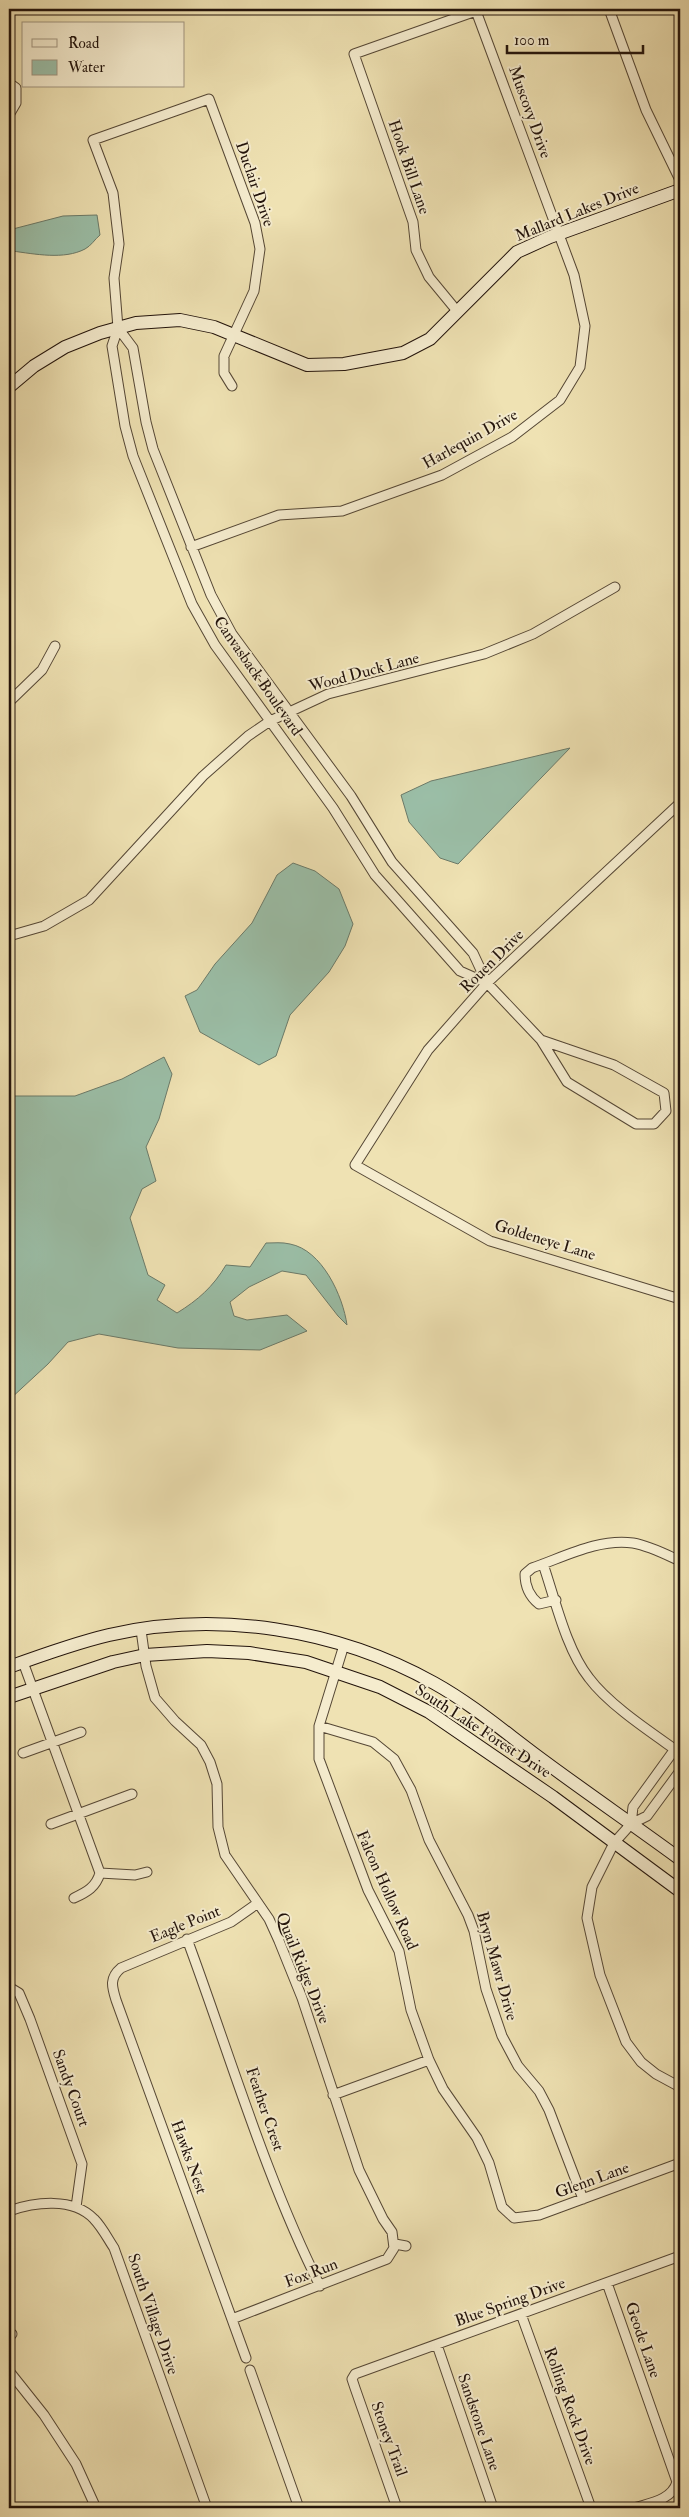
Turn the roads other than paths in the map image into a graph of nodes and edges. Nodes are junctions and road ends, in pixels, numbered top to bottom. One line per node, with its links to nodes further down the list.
1 (609, 9): 6 (street)
2 (354, 54): 8 (street, Muscovy Drive); 9 (street, Hook Bill Lane)
3 (9, 83): 5 (street)
4 (209, 99): 10 (street, Canvasback Boulevard); 11 (street, Duclair Drive)
5 (9, 115)
6 (680, 180)
7 (680, 190): 8 (main road, Mallard Lakes Drive)
8 (560, 234): 9 (main road, Mallard Lakes Drive); 14 (street, Harlequin Drive)
9 (457, 310): 11 (main road, Mallard Lakes Drive)
10 (118, 328): 11 (main road, Mallard Lakes Drive); 13 (main road, Mallard Lakes Drive); 14 (street, Canvasback Boulevard); 19 (street, Canvasback Boulevard)
11 (234, 336): 12 (street, Duclair Drive)
12 (232, 386)
13 (9, 387)
14 (191, 547): 18 (street, Canvasback Boulevard)
15 (615, 587): 18 (street, Wood Duck Lane)
16 (55, 646): 17 (street)
17 (9, 702)
18 (289, 711): 19 (street, Wood Duck Lane); 22 (street, Canvasback Boulevard)
19 (270, 721): 21 (street, Wood Duck Lane); 22 (street, Canvasback Boulevard)
20 (680, 803): 22 (street, Rouen Drive)
21 (9, 936)
22 (487, 983): 23 (street, Canvasback Boulevard); 24 (street, Rouen Drive)
23 (541, 1040): 23 (street, Canvasback Boulevard)
24 (355, 1165): 25 (street, Goldeneye Lane)
25 (680, 1299)
26 (680, 1562): 27 (street)
27 (543, 1564): 28 (street); 28 (street)
28 (556, 1600): 40 (street)
29 (141, 1630): 30 (main road, South Lake Forest Drive); 31 (street, Quail Ridge Drive); 32 (main road, South Lake Forest Drive)
30 (344, 1645): 34 (street, Falcon Hollow Road); 46 (main road, South Lake Forest Drive)
31 (145, 1655): 34 (main road, South Lake Forest Drive); 35 (main road, South Lake Forest Drive); 53 (street, Quail Ridge Drive)
32 (23, 1662): 33 (main road, South Lake Forest Drive); 35 (street)
33 (9, 1667)
34 (336, 1671): 37 (street, Falcon Hollow Road); 47 (main road, South Lake Forest Drive)
35 (32, 1689): 36 (main road, South Lake Forest Drive); 39 (street)
36 (9, 1697)
37 (319, 1726): 57 (street, Falcon Hollow Road); 61 (street, Bryn Mawr Drive)
38 (80, 1732): 39 (street)
39 (52, 1743): 41 (street); 44 (street)
40 (678, 1751): 46 (street)
41 (23, 1753)
42 (680, 1771): 46 (street)
43 (132, 1794): 44 (street)
44 (77, 1815): 45 (street); 50 (street)
45 (51, 1824)
46 (631, 1824): 47 (street); 48 (main road, South Lake Forest Drive)
47 (614, 1843): 51 (main road, South Lake Forest Drive); 58 (street)
48 (680, 1859)
49 (147, 1872): 50 (street)
50 (100, 1873): 52 (street)
51 (680, 1891)
52 (74, 1898)
53 (258, 1903): 54 (street, Eagle Point); 59 (street, Quail Ridge Drive)
54 (187, 1939): 55 (street, Eagle Point); 69 (street, Feather Crest)
55 (121, 1968): 71 (street, Hawks Nest)
56 (9, 1987): 62 (street, Sandy Court)
57 (429, 2060): 59 (street); 64 (street, Falcon Hollow Road)
58 (680, 2087)
59 (333, 2095): 65 (street, Quail Ridge Drive)
60 (680, 2163): 61 (street, Glenn Lane)
61 (583, 2199): 64 (street, Glenn Lane)
62 (76, 2207): 63 (street); 78 (street, South Village Drive)
63 (9, 2211)
64 (514, 2218)
65 (394, 2246): 66 (street); 69 (street, Fox Run)
66 (406, 2246)
67 (680, 2256): 68 (street, Blue Spring Drive)
68 (607, 2283): 70 (street, Blue Spring Drive); 83 (street, Geode Lane)
69 (320, 2286): 71 (street, Fox Run)
70 (521, 2314): 72 (street, Blue Spring Drive); 82 (street, Rolling Rock Drive)
71 (232, 2319): 73 (street, Hawks Nest)
72 (437, 2345): 76 (street, Blue Spring Drive); 81 (street, Sandstone Lane)
73 (246, 2358)
74 (250, 2370): 79 (street)
75 (9, 2371): 77 (street)
76 (352, 2379): 80 (street, Stoney Trail)
77 (96, 2508)
78 (207, 2508)
79 (299, 2508)
80 (397, 2508)
81 (493, 2508)
82 (591, 2508)
83 (634, 2508)

